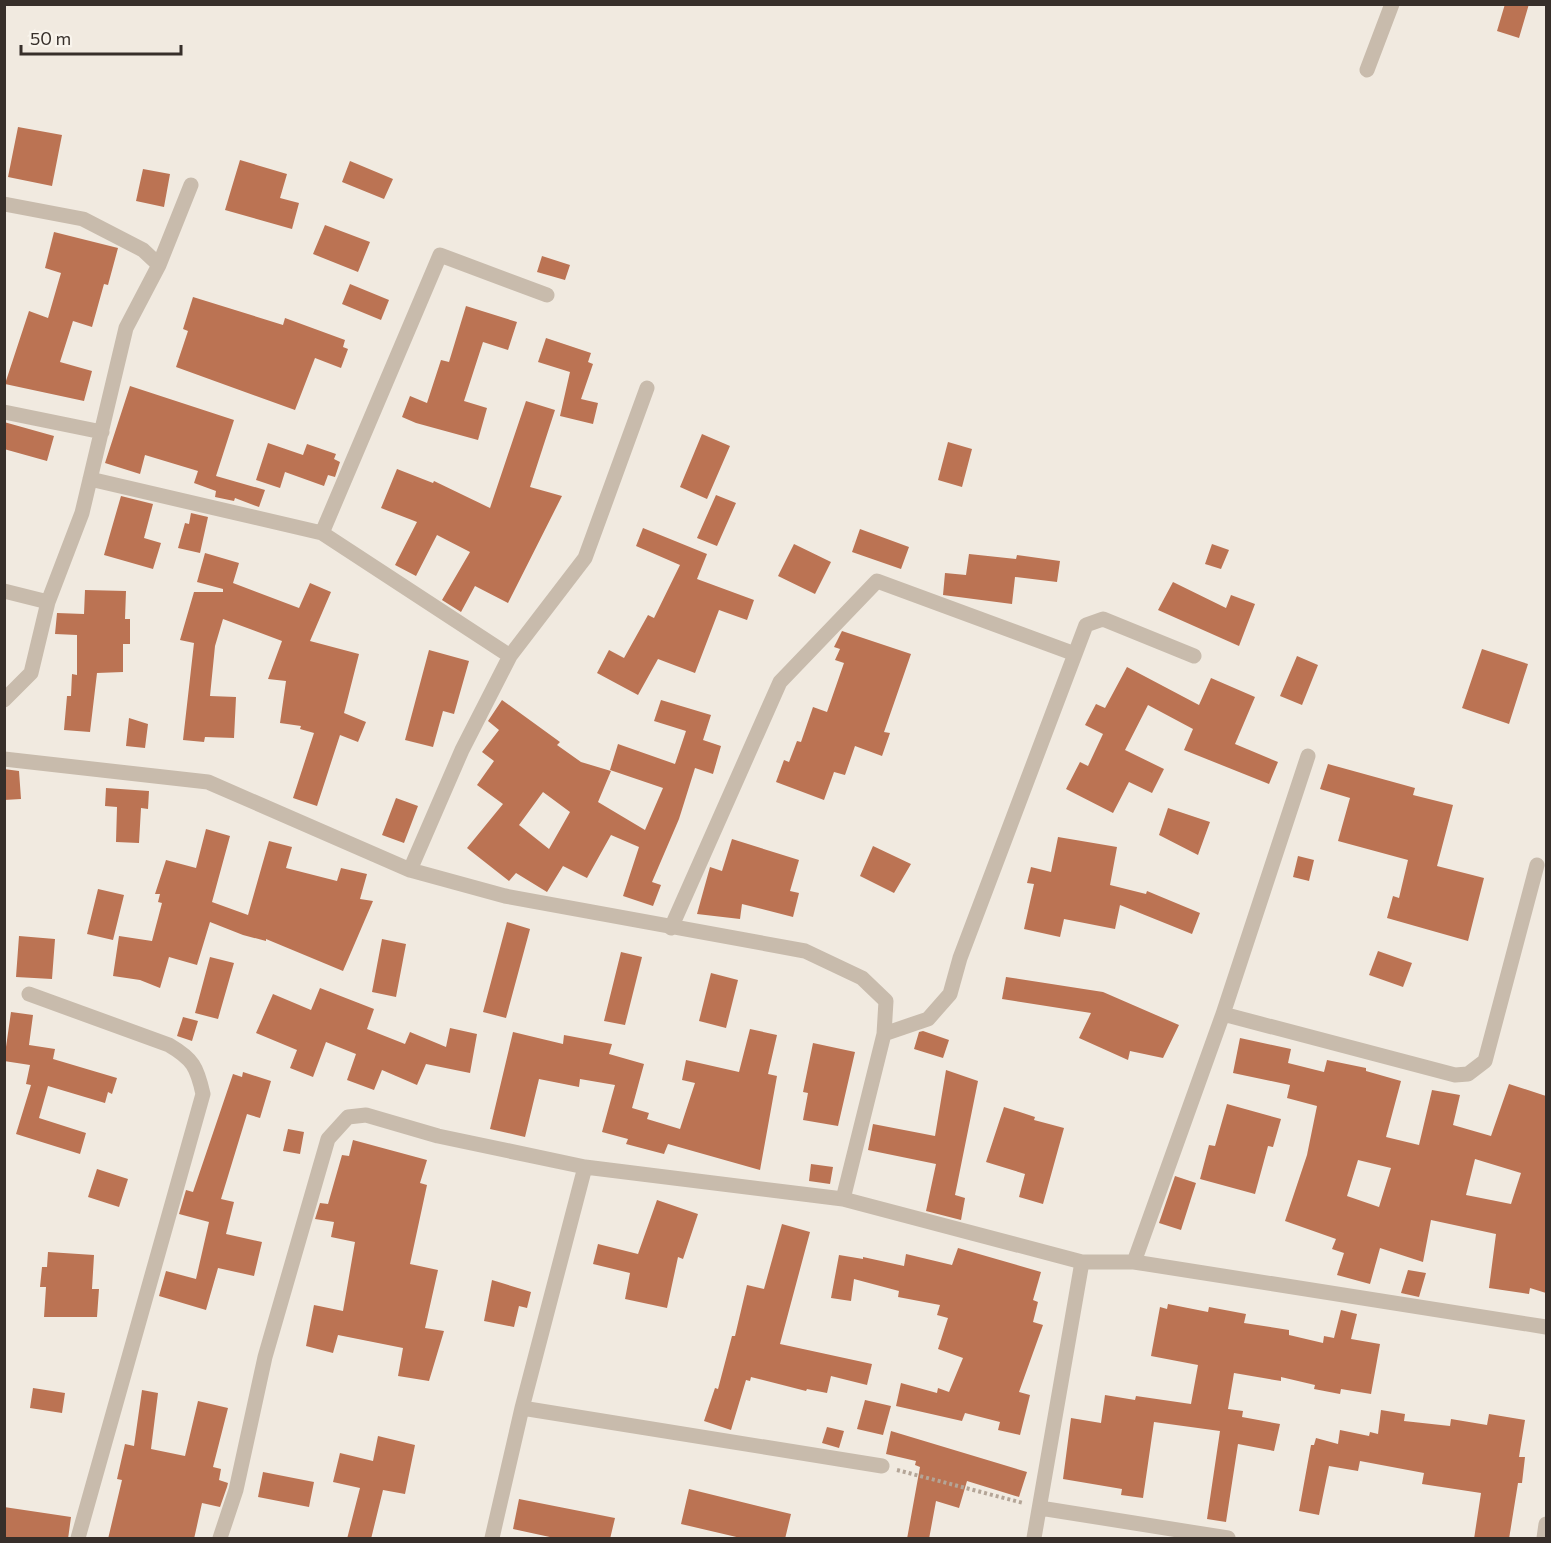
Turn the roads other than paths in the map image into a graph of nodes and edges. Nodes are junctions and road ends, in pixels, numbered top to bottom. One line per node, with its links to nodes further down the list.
1 (1392, 4): 2 (street)
2 (1367, 70)
3 (190, 185): 5 (street)
4 (4, 204): 5 (street)
5 (159, 265): 9 (street)
6 (547, 295): 11 (street)
7 (647, 388): 15 (street)
8 (4, 412): 9 (street)
9 (102, 432): 10 (street)
10 (90, 479): 11 (street); 13 (street)
11 (322, 533): 15 (street)
12 (4, 591): 13 (street)
13 (48, 602): 17 (street)
14 (1075, 654): 16 (street); 22 (street); 25 (street)
15 (510, 656): 21 (street)
16 (1194, 656)
17 (4, 700)
18 (1308, 756): 24 (street)
19 (4, 759): 21 (street)
20 (1536, 865): 24 (street)
21 (410, 870): 22 (street)
22 (671, 928): 25 (street)
23 (29, 994): 35 (street)
24 (1223, 1014): 29 (street)
25 (884, 1034): 27 (street)
26 (585, 1167): 27 (street); 31 (street); 36 (street)
27 (843, 1199): 28 (street)
28 (1082, 1262): 29 (street); 33 (street)
29 (1134, 1262): 30 (street)
30 (1546, 1327)
31 (522, 1408): 32 (street); 37 (street)
32 (882, 1466)
33 (1040, 1508): 38 (street); 39 (street)
34 (1546, 1524): 40 (street)
35 (78, 1539)
36 (220, 1539)
37 (492, 1539)
38 (1034, 1539)
39 (1227, 1539)
40 (1544, 1539)

